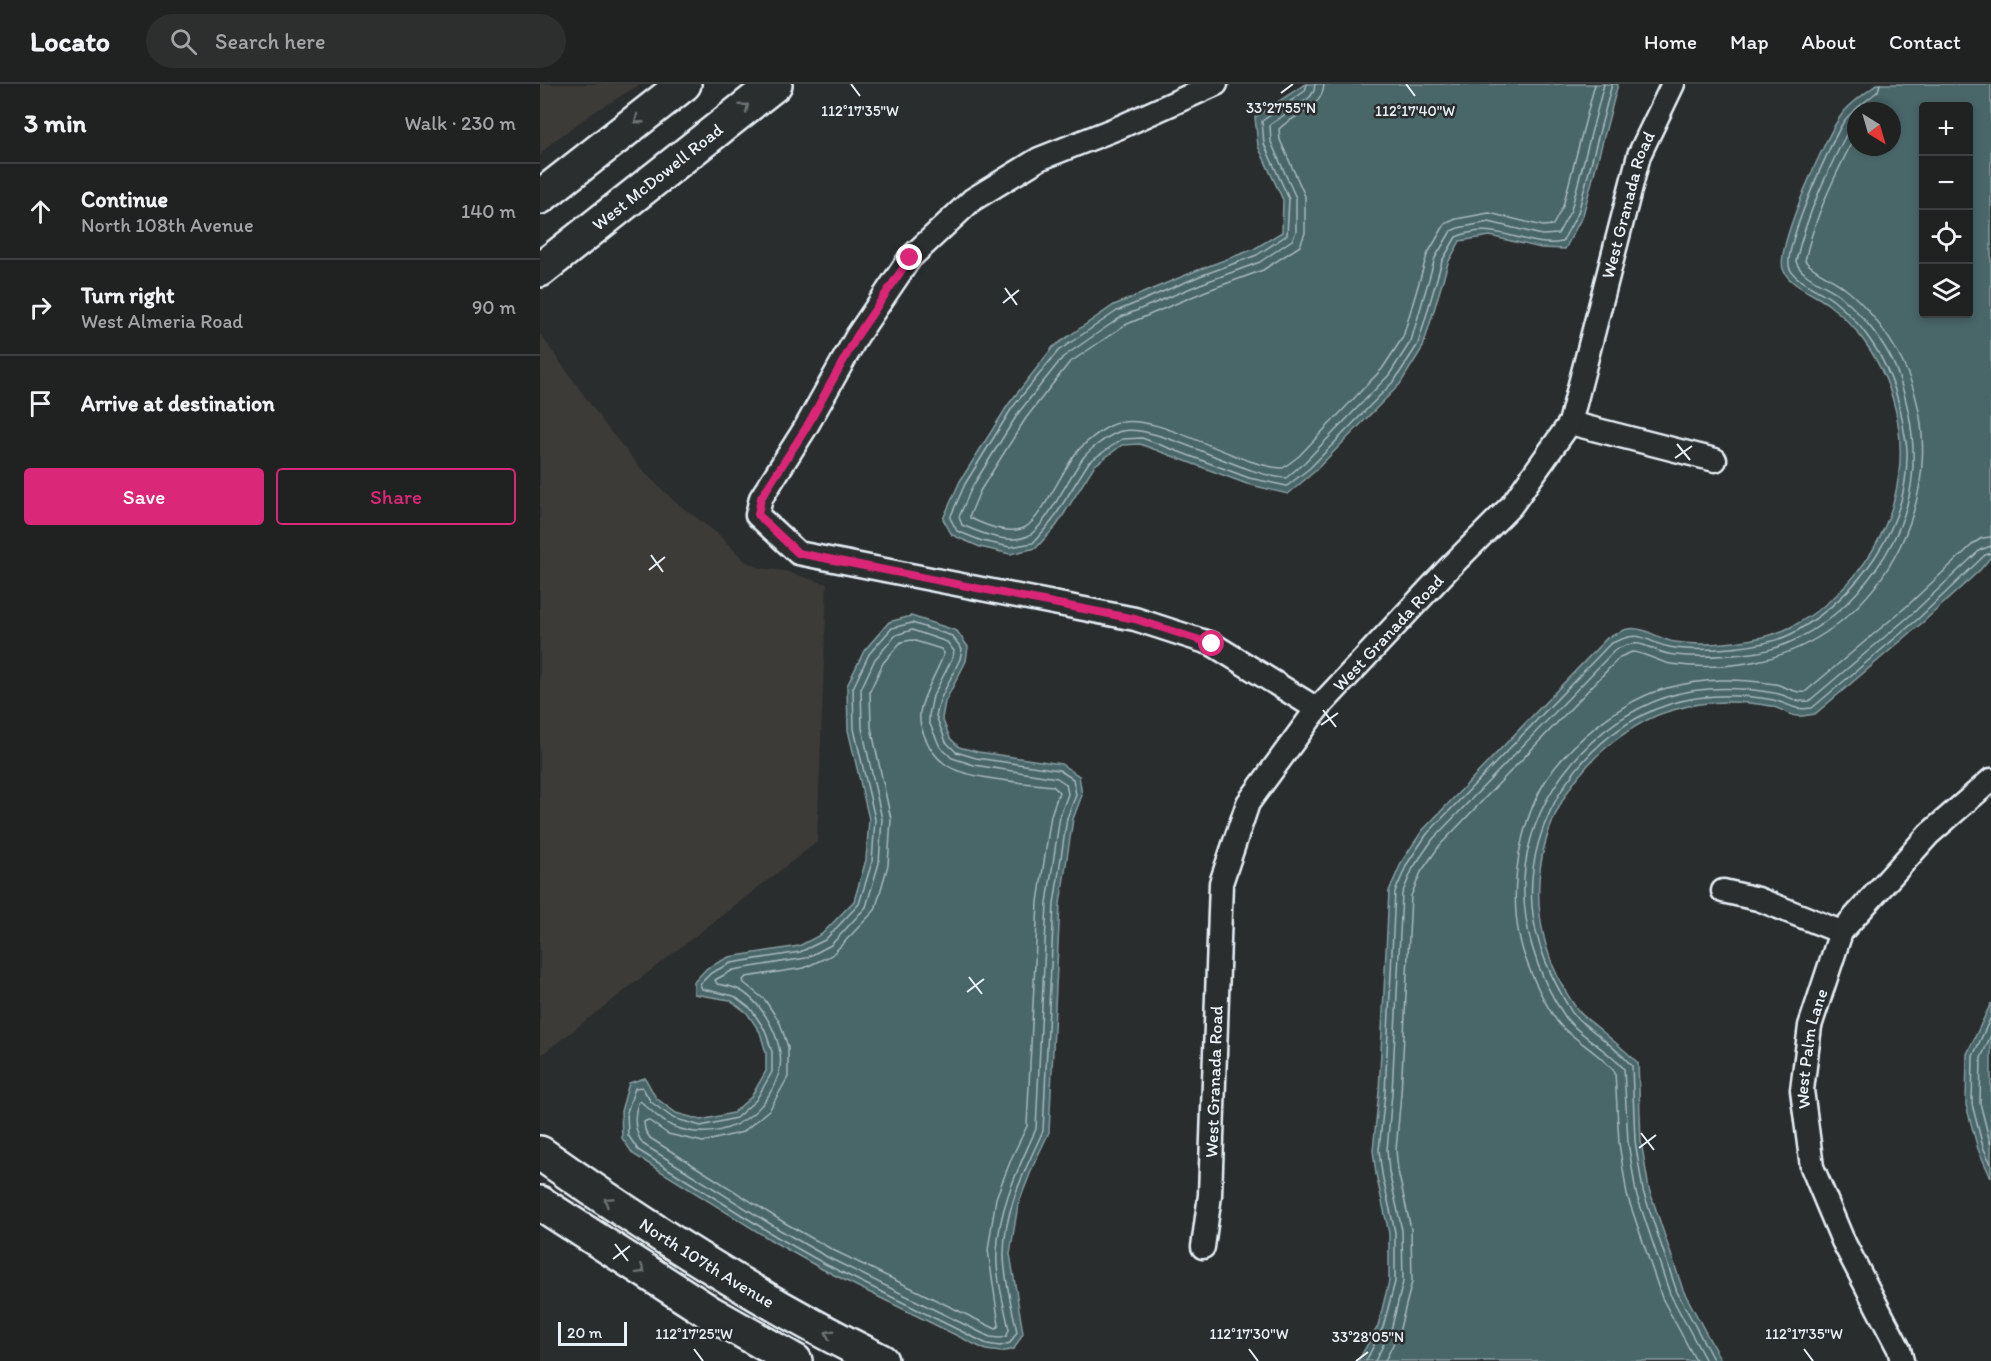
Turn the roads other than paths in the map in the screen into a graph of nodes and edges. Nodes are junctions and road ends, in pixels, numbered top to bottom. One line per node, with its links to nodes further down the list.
1 (684, 84): 5 (main road, one-way to 5)
2 (775, 84): 6 (main road, West McDowell Road, one-way to 2)
3 (1216, 84): 9 (street)
4 (1673, 84): 7 (street, West Granada Road)
5 (540, 197)
6 (540, 270)
7 (1570, 423): 8 (street); 9 (street, West Granada Road)
8 (1715, 460)
9 (1317, 709): 15 (street, West Granada Road)
10 (1991, 780): 12 (street, West Palm Lane)
11 (1723, 891): 12 (street)
12 (1841, 932): 19 (street, West Palm Lane)
13 (540, 1153): 16 (main road, North 107th Avenue, one-way to 13)
14 (540, 1203): 17 (main road, one-way to 17)
15 (1203, 1247)
16 (789, 1313): 17 (main road); 18 (main road, North 107th Avenue, one-way to 16)
17 (782, 1354)
18 (880, 1361)
19 (1902, 1361)

